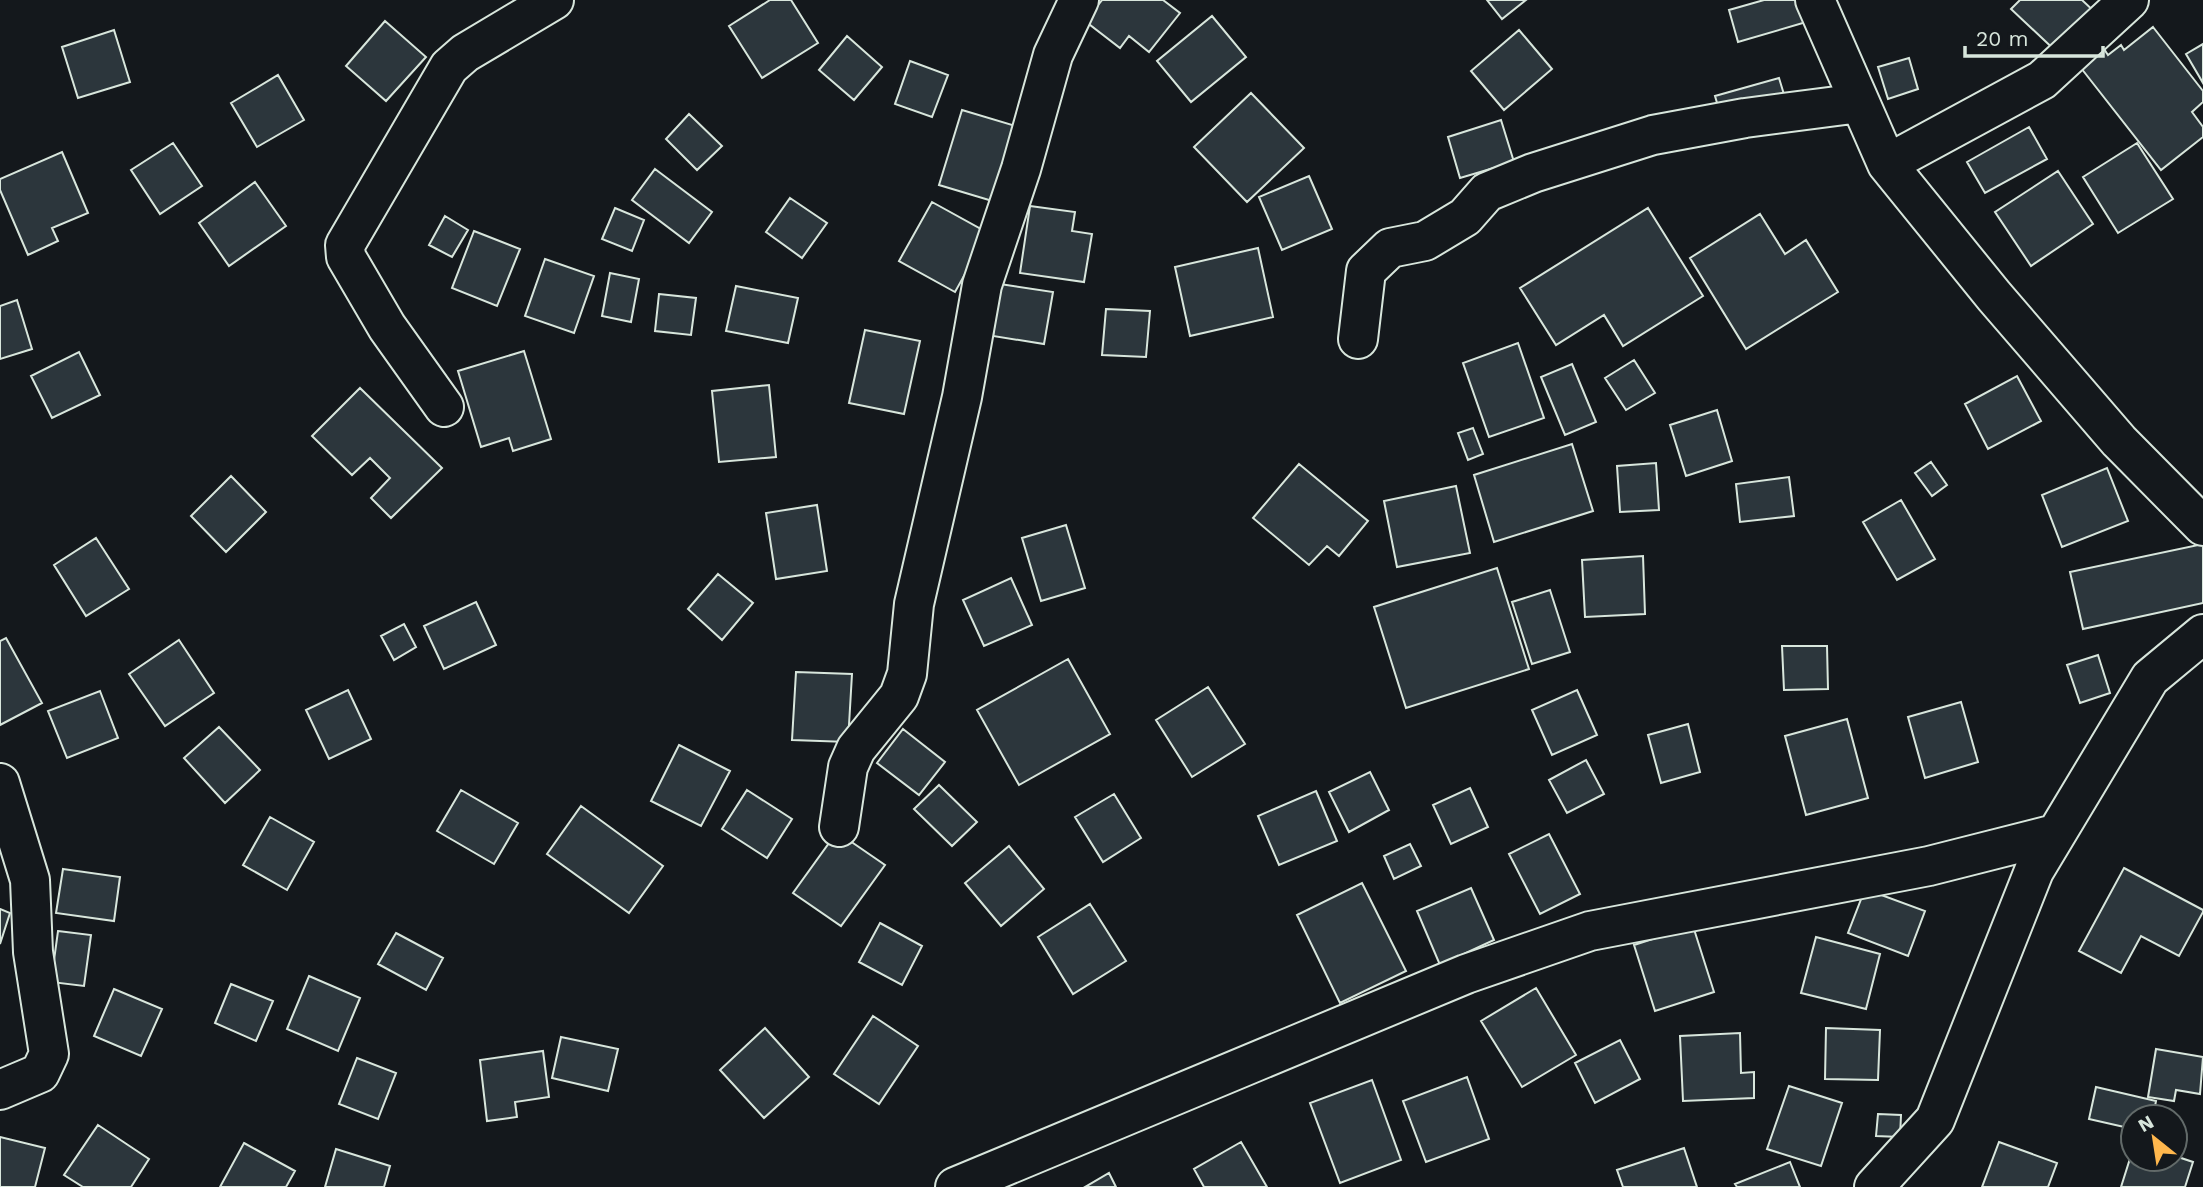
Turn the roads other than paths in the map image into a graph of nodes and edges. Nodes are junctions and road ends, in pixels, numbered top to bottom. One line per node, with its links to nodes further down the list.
1 (554, 0): 8 (street)
2 (1079, 0): 12 (street)
3 (1815, 0): 5 (street)
4 (2129, 0): 6 (street)
5 (1860, 103): 6 (street); 7 (street)
6 (1887, 164): 9 (street)
7 (1358, 339)
8 (444, 407)
9 (2203, 526)
10 (2203, 634): 13 (street)
11 (0, 783): 14 (street)
12 (839, 827)
13 (2055, 834): 15 (street); 16 (street)
14 (0, 1090)
15 (955, 1187)
16 (1874, 1187)

